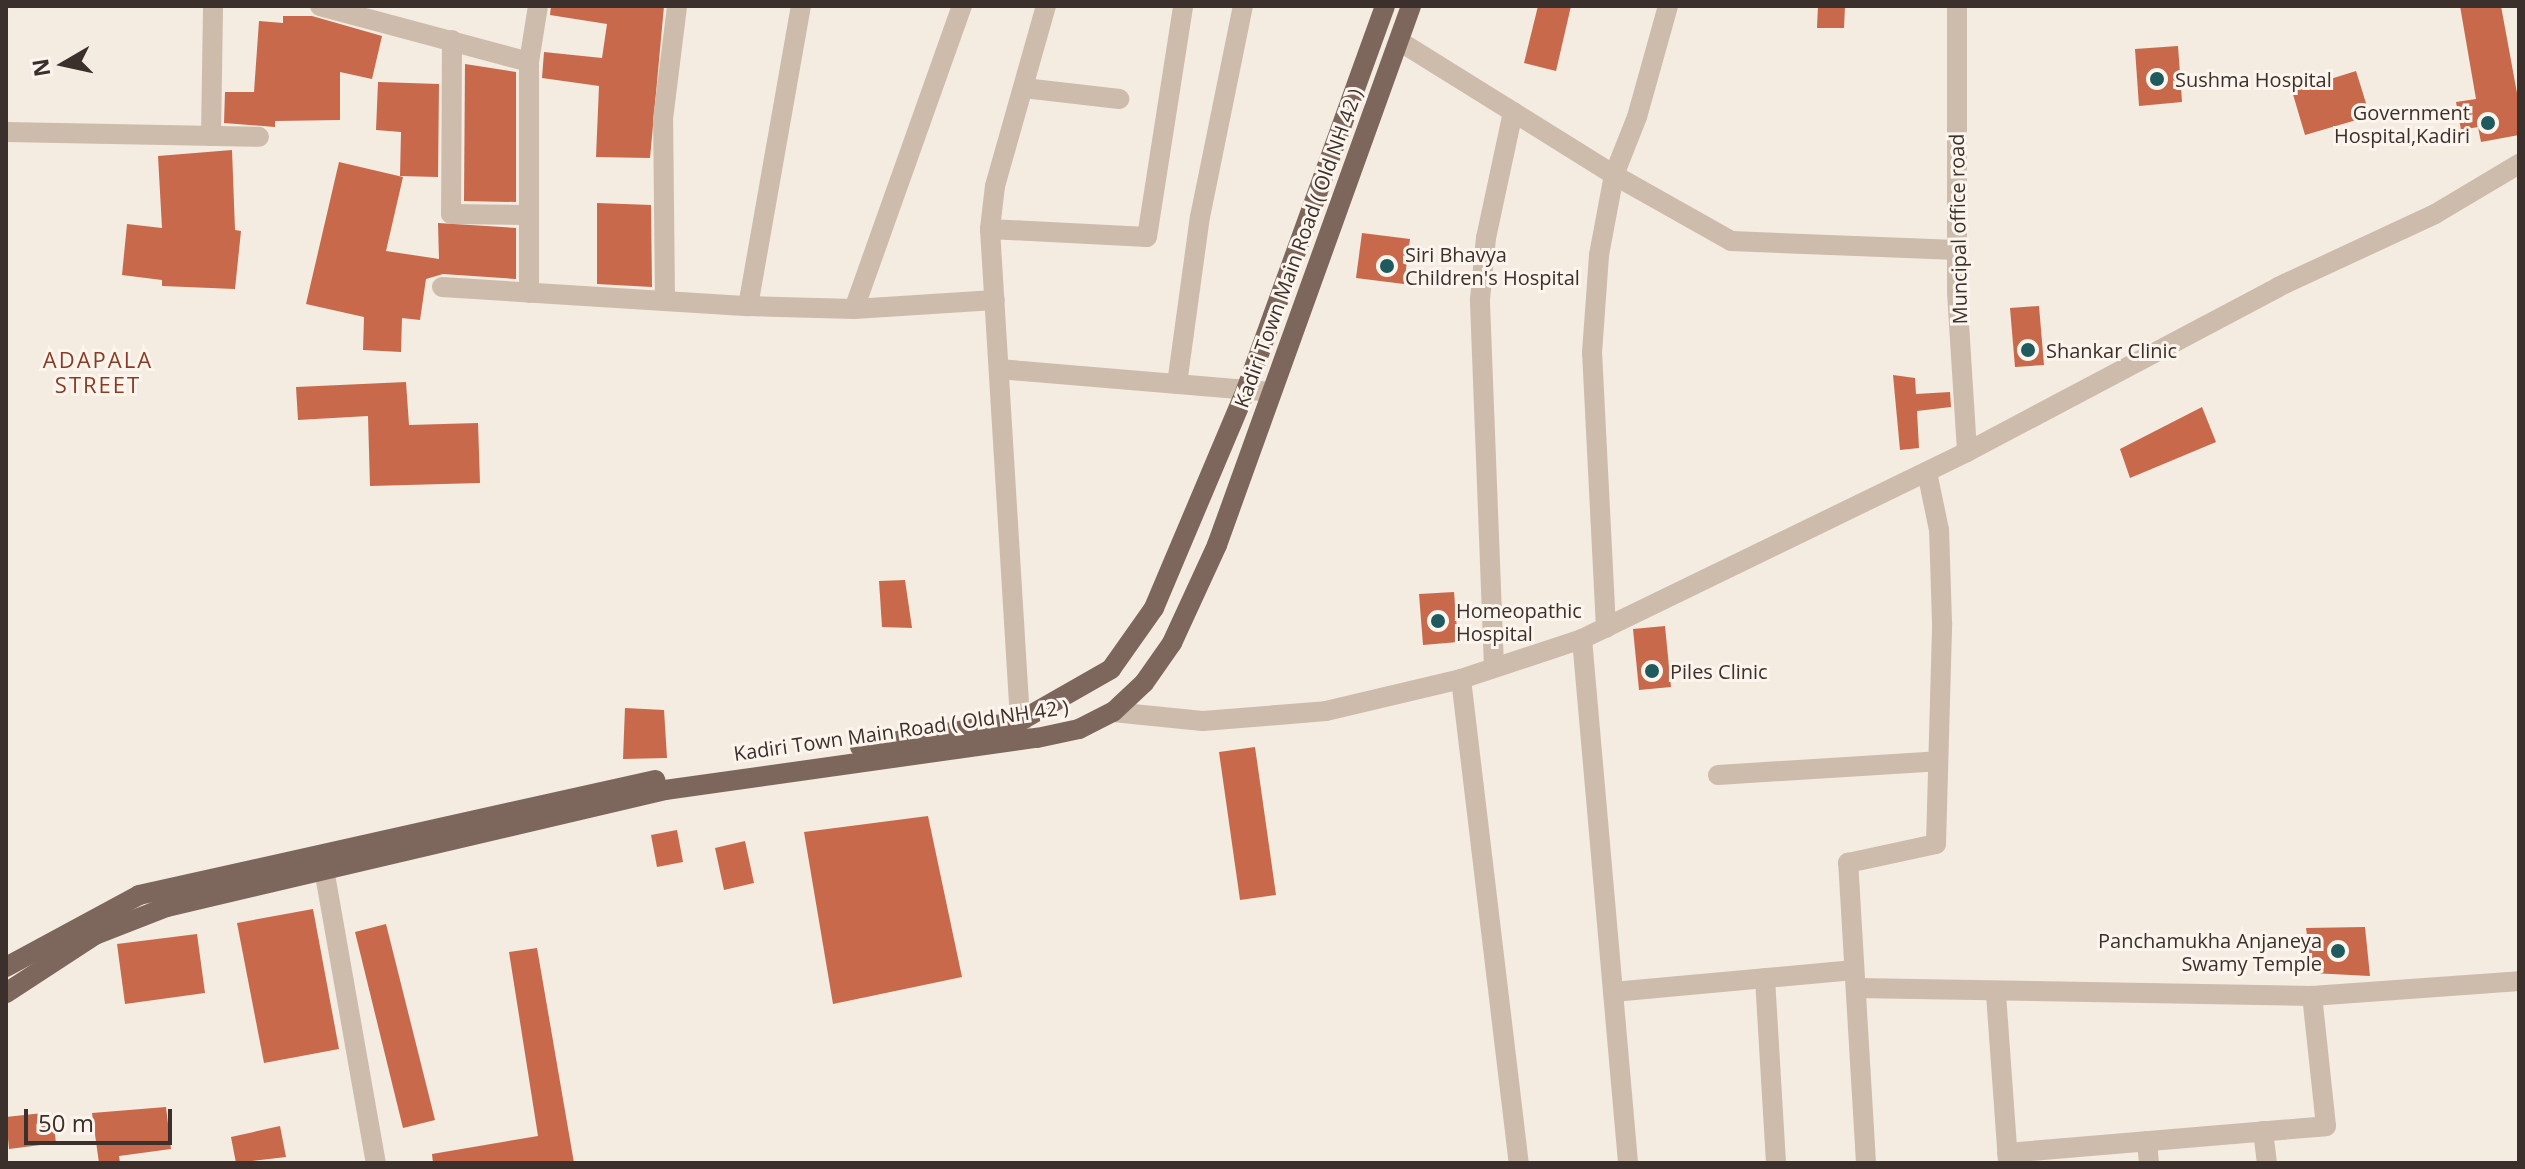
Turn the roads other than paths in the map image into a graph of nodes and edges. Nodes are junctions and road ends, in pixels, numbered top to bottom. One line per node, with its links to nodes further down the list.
1 (213, 6): 21 (street)
2 (320, 6): 14 (street)
3 (538, 6): 16 (street)
4 (677, 6): 31 (street)
5 (801, 6): 32 (street)
6 (962, 6): 33 (street)
7 (1046, 6): 17 (street)
8 (1183, 6): 26 (street)
9 (1243, 6): 35 (street)
10 (1668, 6): 24 (street)
11 (1957, 6): 27 (street, Muncipal office road)
12 (1380, 8): 13 (street); 36 (main road, Kadiri Town Main Road ( Old NH 42 ))
13 (1408, 14): 15 (main road, Kadiri Town Main Road ( Old NH 42 ))
14 (452, 40): 16 (street); 25 (street)
15 (1399, 41): 19 (street); 37 (main road, Kadiri Town Main Road ( Old NH 42 ))
16 (529, 62): 25 (street)
17 (1024, 88): 18 (street); 26 (street)
18 (1119, 99)
19 (1513, 112): 24 (street); 42 (street)
20 (6, 132): 21 (street)
21 (211, 136): 22 (street)
22 (259, 137)
23 (2519, 164): 38 (street)
24 (1614, 175): 27 (street); 40 (street)
25 (529, 215): 29 (street)
26 (990, 229): 30 (street)
27 (1957, 250): 38 (street, Muncipal office road)
28 (442, 287): 29 (street)
29 (529, 293): 31 (street)
30 (995, 300): 33 (street); 34 (street)
31 (665, 301): 32 (street)
32 (748, 306): 33 (street)
33 (854, 309)
34 (999, 369): 35 (street); 45 (street)
35 (1177, 384): 36 (street)
36 (1246, 390): 37 (street); 45 (main road, Kadiri Town Main Road ( Old NH 42 ))
37 (1271, 392): 44 (main road, Kadiri Town Main Road ( Old NH 42 ))
38 (1967, 452): 39 (street)
39 (1927, 472): 40 (street); 46 (street)
40 (1606, 628): 41 (street)
41 (1582, 639): 42 (street); 53 (street)
42 (1494, 667): 43 (street)
43 (1461, 679): 44 (street); 61 (street)
44 (1113, 712): 45 (main road, Kadiri Town Main Road ( Old NH 42 ))
45 (1021, 731): 48 (main road, Kadiri Town Main Road ( Old NH 42 )); 49 (main road, Kadiri Town Main Road ( Old NH 42 ))
46 (1938, 761): 47 (street); 51 (street)
47 (1718, 775)
48 (324, 869): 54 (main road, Kadiri Town Main Road ( Old NH 42 )); 60 (street)
49 (6, 967)
50 (1765, 978): 51 (street); 53 (street); 63 (street)
51 (1855, 979): 55 (street); 64 (street)
52 (2519, 981): 56 (street)
53 (1613, 992): 62 (street)
54 (6, 993)
55 (1996, 994): 56 (street); 59 (street)
56 (2312, 996): 57 (street)
57 (2263, 1131): 58 (street); 66 (street)
58 (2147, 1141): 59 (street); 65 (street)
59 (2007, 1158)
60 (376, 1163)
61 (1519, 1163)
62 (1628, 1163)
63 (1776, 1163)
64 (1866, 1163)
65 (2149, 1163)
66 (2267, 1163)

